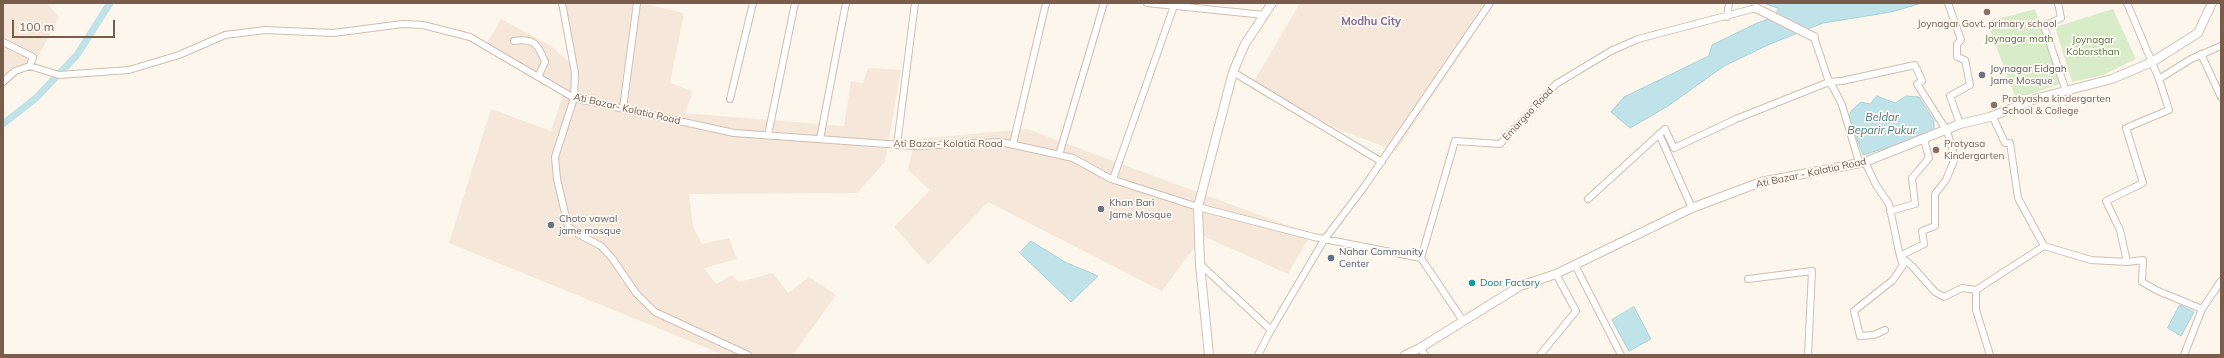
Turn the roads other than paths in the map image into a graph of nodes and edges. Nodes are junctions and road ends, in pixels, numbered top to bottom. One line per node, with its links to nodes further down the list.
1 (562, 3): 35 (street)
2 (637, 3): 37 (street)
3 (753, 3): 36 (street)
4 (795, 3): 42 (street)
5 (846, 3): 43 (street)
6 (915, 3): 46 (street)
7 (1046, 3): 45 (street)
8 (1104, 3): 47 (street)
9 (1147, 3): 17 (street)
10 (1272, 3): 19 (main road)
11 (1490, 3): 48 (street)
12 (1729, 3): 20 (street)
13 (1948, 3): 39 (street)
14 (2058, 3): 33 (street)
15 (2127, 3): 26 (street)
16 (2212, 3): 26 (main road, Ati Bazar - Kalatia Road)
17 (1175, 4): 19 (street); 50 (street)
18 (1756, 8): 20 (street, Emargao Road); 21 (main road)
19 (1264, 15): 28 (main road)
20 (1727, 17): 58 (street, Emargao Road)
21 (1814, 37): 32 (street)
22 (514, 41): 29 (street)
23 (3, 42): 27 (street)
24 (2221, 46): 25 (street)
25 (2201, 54): 30 (street); 34 (street)
26 (2150, 63): 30 (street); 33 (main road, Ati Bazar - Kalatia Road)
27 (30, 66): 29 (street, Ati Bazar- Kolatia Road); 31 (street)
28 (1233, 72): 48 (street); 52 (main road)
29 (538, 77): 35 (street, Ati Bazar- Kolatia Road)
30 (2160, 78): 59 (street)
31 (3, 82)
32 (1828, 82): 40 (street); 41 (street); 49 (street)
33 (2066, 91): 38 (main road, Ati Bazar - Kalatia Road)
34 (2221, 97)
35 (574, 98): 37 (street, Ati Bazar- Kolatia Road); 72 (street)
36 (730, 99)
37 (623, 108): 42 (street, Ati Bazar- Kolatia Road)
38 (1992, 115): 39 (main road, Ati Bazar - Kalatia Road); 56 (street)
39 (1960, 124): 40 (main road, Ati Bazar - Kalatia Road)
40 (1947, 131): 44 (main road, Ati Bazar - Kalatia Road); 57 (street)
41 (1659, 134): 51 (street); 53 (street)
42 (768, 135): 43 (street, Ati Bazar- Kolatia Road)
43 (820, 139): 46 (street, Ati Bazar- Kolatia Road)
44 (1924, 139): 49 (main road, Ati Bazar - Kalatia Road); 54 (street)
45 (1013, 144): 46 (street, Ati Bazar- Kolatia Road); 47 (street, Ati Bazar- Kolatia Road)
46 (897, 145)
47 (1059, 155): 50 (street, Ati Bazar- Kolatia Road)
48 (1382, 162): 55 (street)
49 (1862, 162): 53 (main road, Ati Bazar - Kalatia Road); 54 (street)
50 (1113, 179): 52 (street, Ati Bazar- Kolatia Road)
51 (1588, 199)
52 (1198, 207): 55 (street, Ati Bazar- Kolatia Road); 60 (main road)
53 (1692, 208): 61 (main road, Ati Bazar - Kalatia Road)
54 (1890, 211): 57 (street)
55 (1324, 240): 58 (street, Ati Bazar- Kolatia Road); 69 (street)
56 (2044, 246): 59 (street); 65 (street)
57 (1900, 256): 65 (street); 68 (street)
58 (1421, 258): 67 (street)
59 (2126, 262): 66 (street)
60 (1200, 264): 69 (street); 73 (main road)
61 (1575, 265): 62 (main road, Ati Bazar - Kalatia Road); 76 (street)
62 (1556, 274): 67 (main road, Ati Bazar - Kalatia Road); 75 (street)
63 (1748, 279): 77 (street)
64 (2221, 281): 66 (street)
65 (1976, 290): 78 (street)
66 (2202, 310): 79 (street)
67 (1463, 321): 70 (main road, Ati Bazar - Kalatia Road)
68 (1885, 330)
69 (1268, 333): 71 (street)
70 (1423, 352): 74 (main road, Ati Bazar - Kalatia Road)
71 (1258, 354)
72 (748, 355)
73 (1209, 355)
74 (1405, 355)
75 (1540, 355)
76 (1620, 355)
77 (1808, 355)
78 (1990, 355)
79 (2184, 355)

